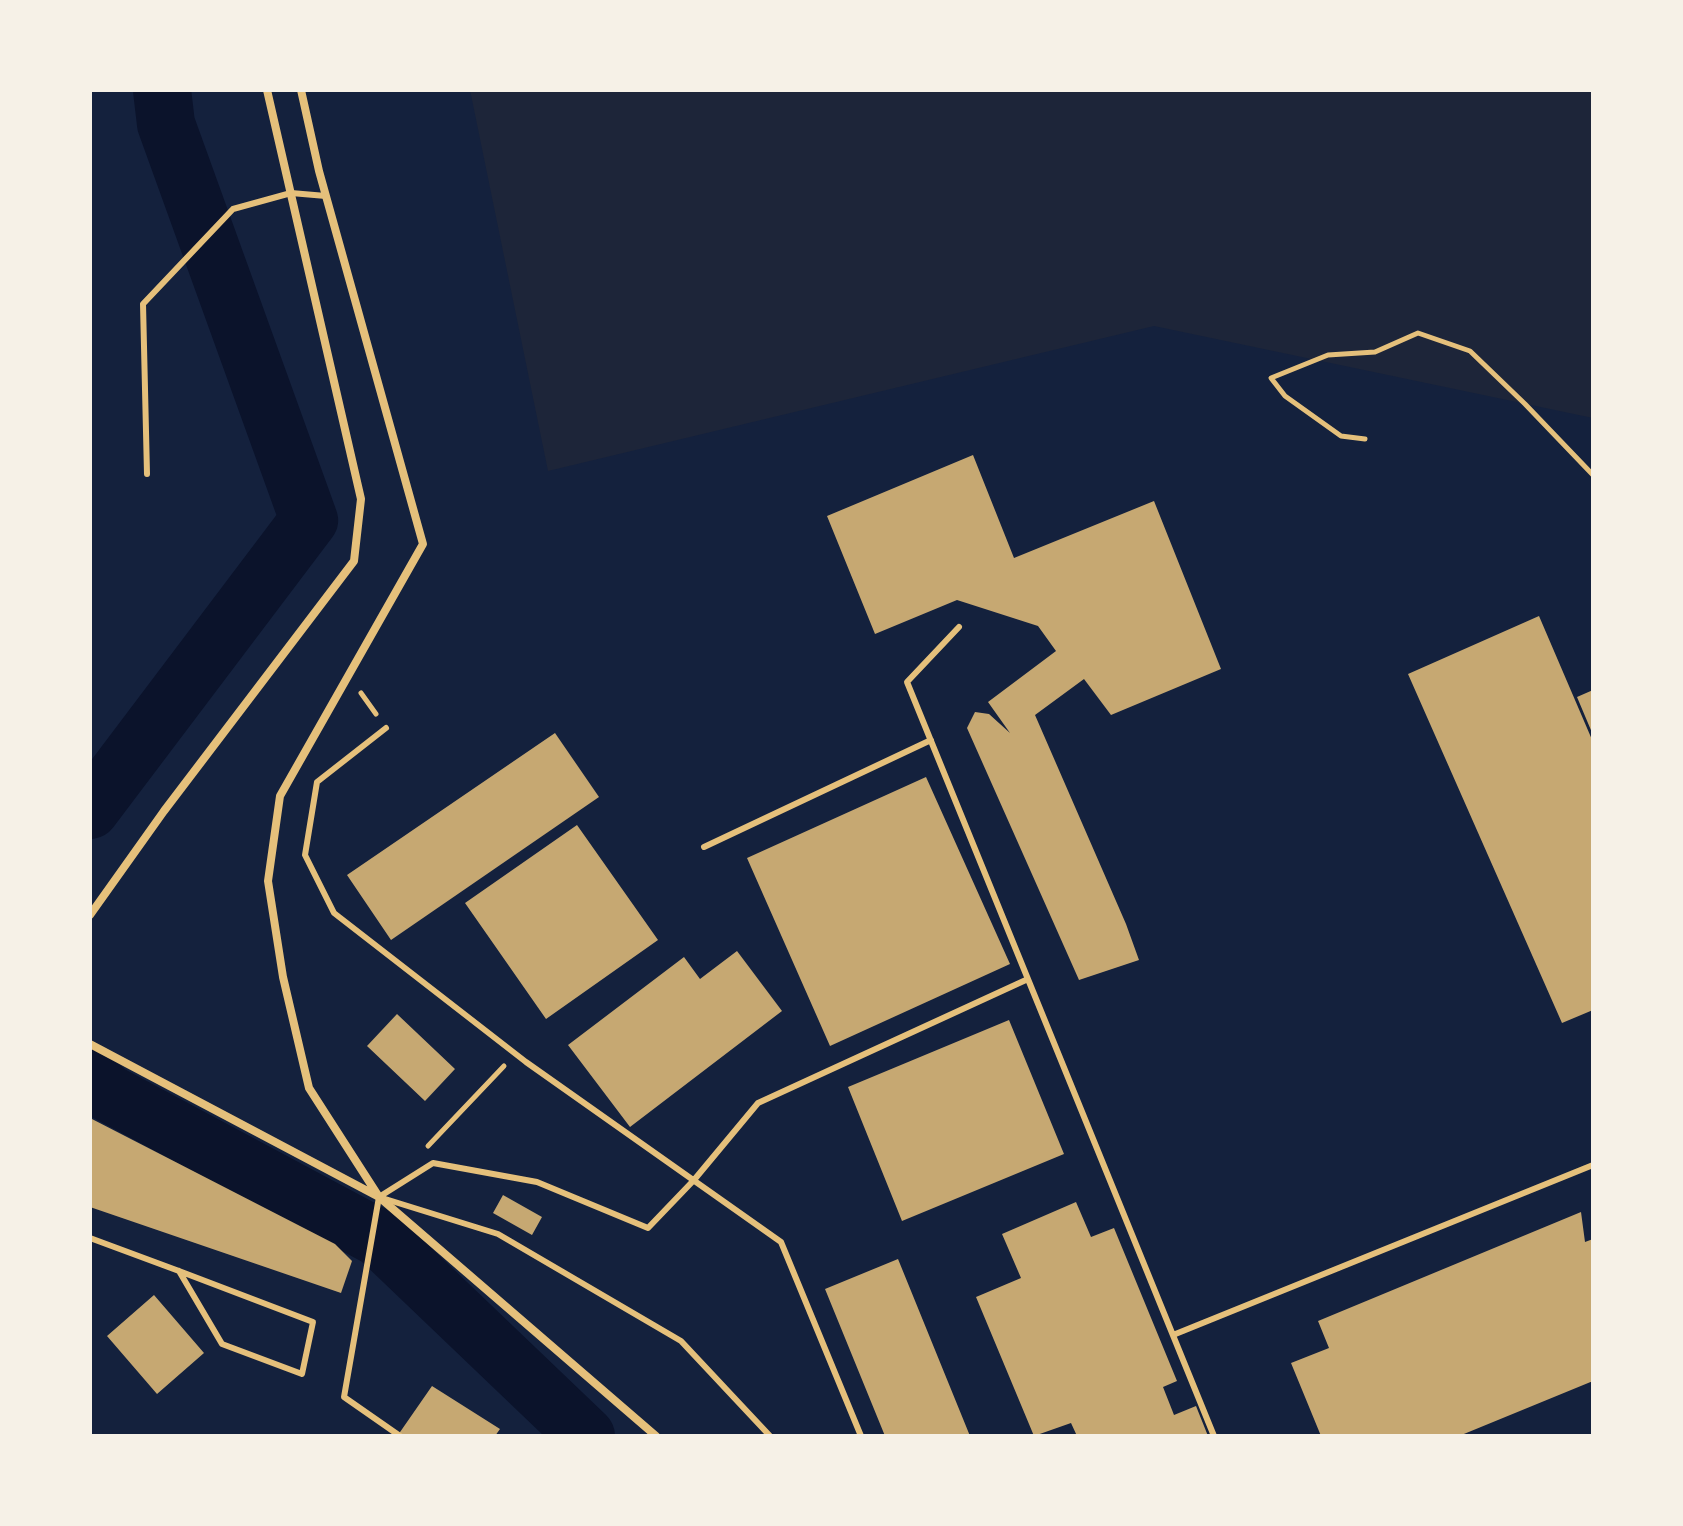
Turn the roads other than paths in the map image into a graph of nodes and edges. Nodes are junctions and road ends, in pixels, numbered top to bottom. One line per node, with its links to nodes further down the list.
1 (267, 90): 3 (street)
2 (301, 90): 4 (street)
3 (291, 193): 4 (lane); 5 (lane); 10 (street)
4 (326, 196): 15 (street)
5 (147, 474)
6 (959, 627): 8 (lane)
7 (386, 728): 14 (lane)
8 (931, 740): 9 (lane); 11 (lane)
9 (704, 847)
10 (90, 915)
11 (1028, 979): 14 (lane); 18 (lane)
12 (90, 1044): 15 (street)
13 (1593, 1165): 18 (lane)
14 (694, 1180): 15 (lane); 22 (lane)
15 (379, 1197): 19 (lane); 20 (street); 21 (lane)
16 (90, 1238): 17 (lane)
17 (179, 1271): 17 (lane)
18 (1173, 1335): 23 (lane)
19 (400, 1436)
20 (656, 1436)
21 (770, 1436)
22 (861, 1436)
23 (1214, 1436)

